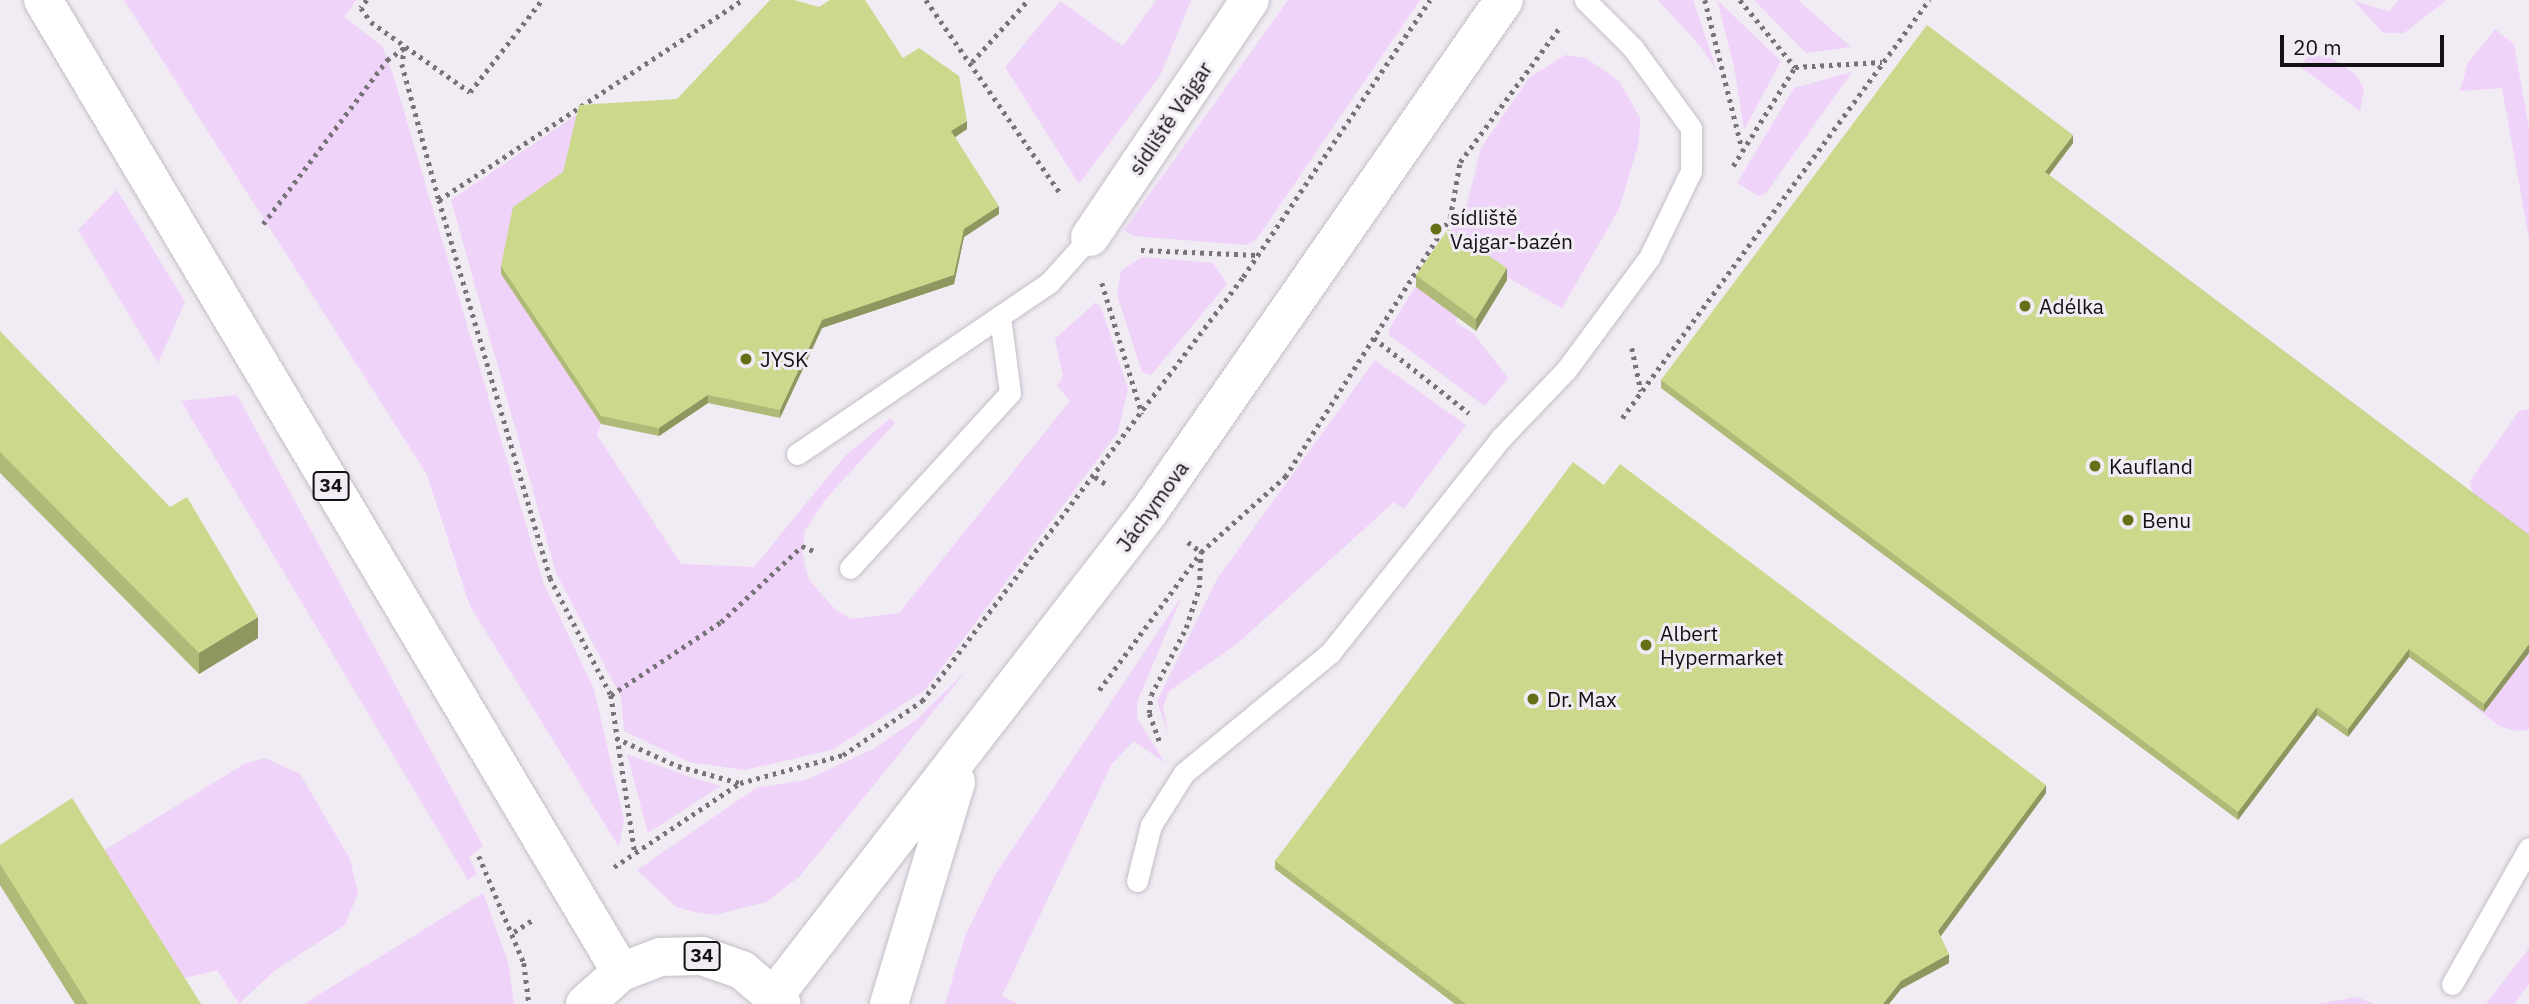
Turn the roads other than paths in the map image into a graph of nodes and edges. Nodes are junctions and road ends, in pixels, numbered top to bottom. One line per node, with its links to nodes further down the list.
1 (43, 0): 12 (street, 34)
2 (1250, 0): 5 (street, sídliště Vajgar)
3 (1504, 0): 9 (street, Jáchymova)
4 (1585, 0): 11 (lane)
5 (1090, 237): 6 (lane)
6 (1000, 317): 7 (lane); 8 (lane)
7 (797, 454)
8 (850, 568)
9 (963, 759): 14 (street, Jáchymova); 16 (street)
10 (2529, 848): 13 (lane)
11 (1137, 881)
12 (621, 971): 14 (street, 34); 15 (street, 34)
13 (2452, 984)
14 (779, 999)
15 (585, 1004)
16 (889, 1004)

